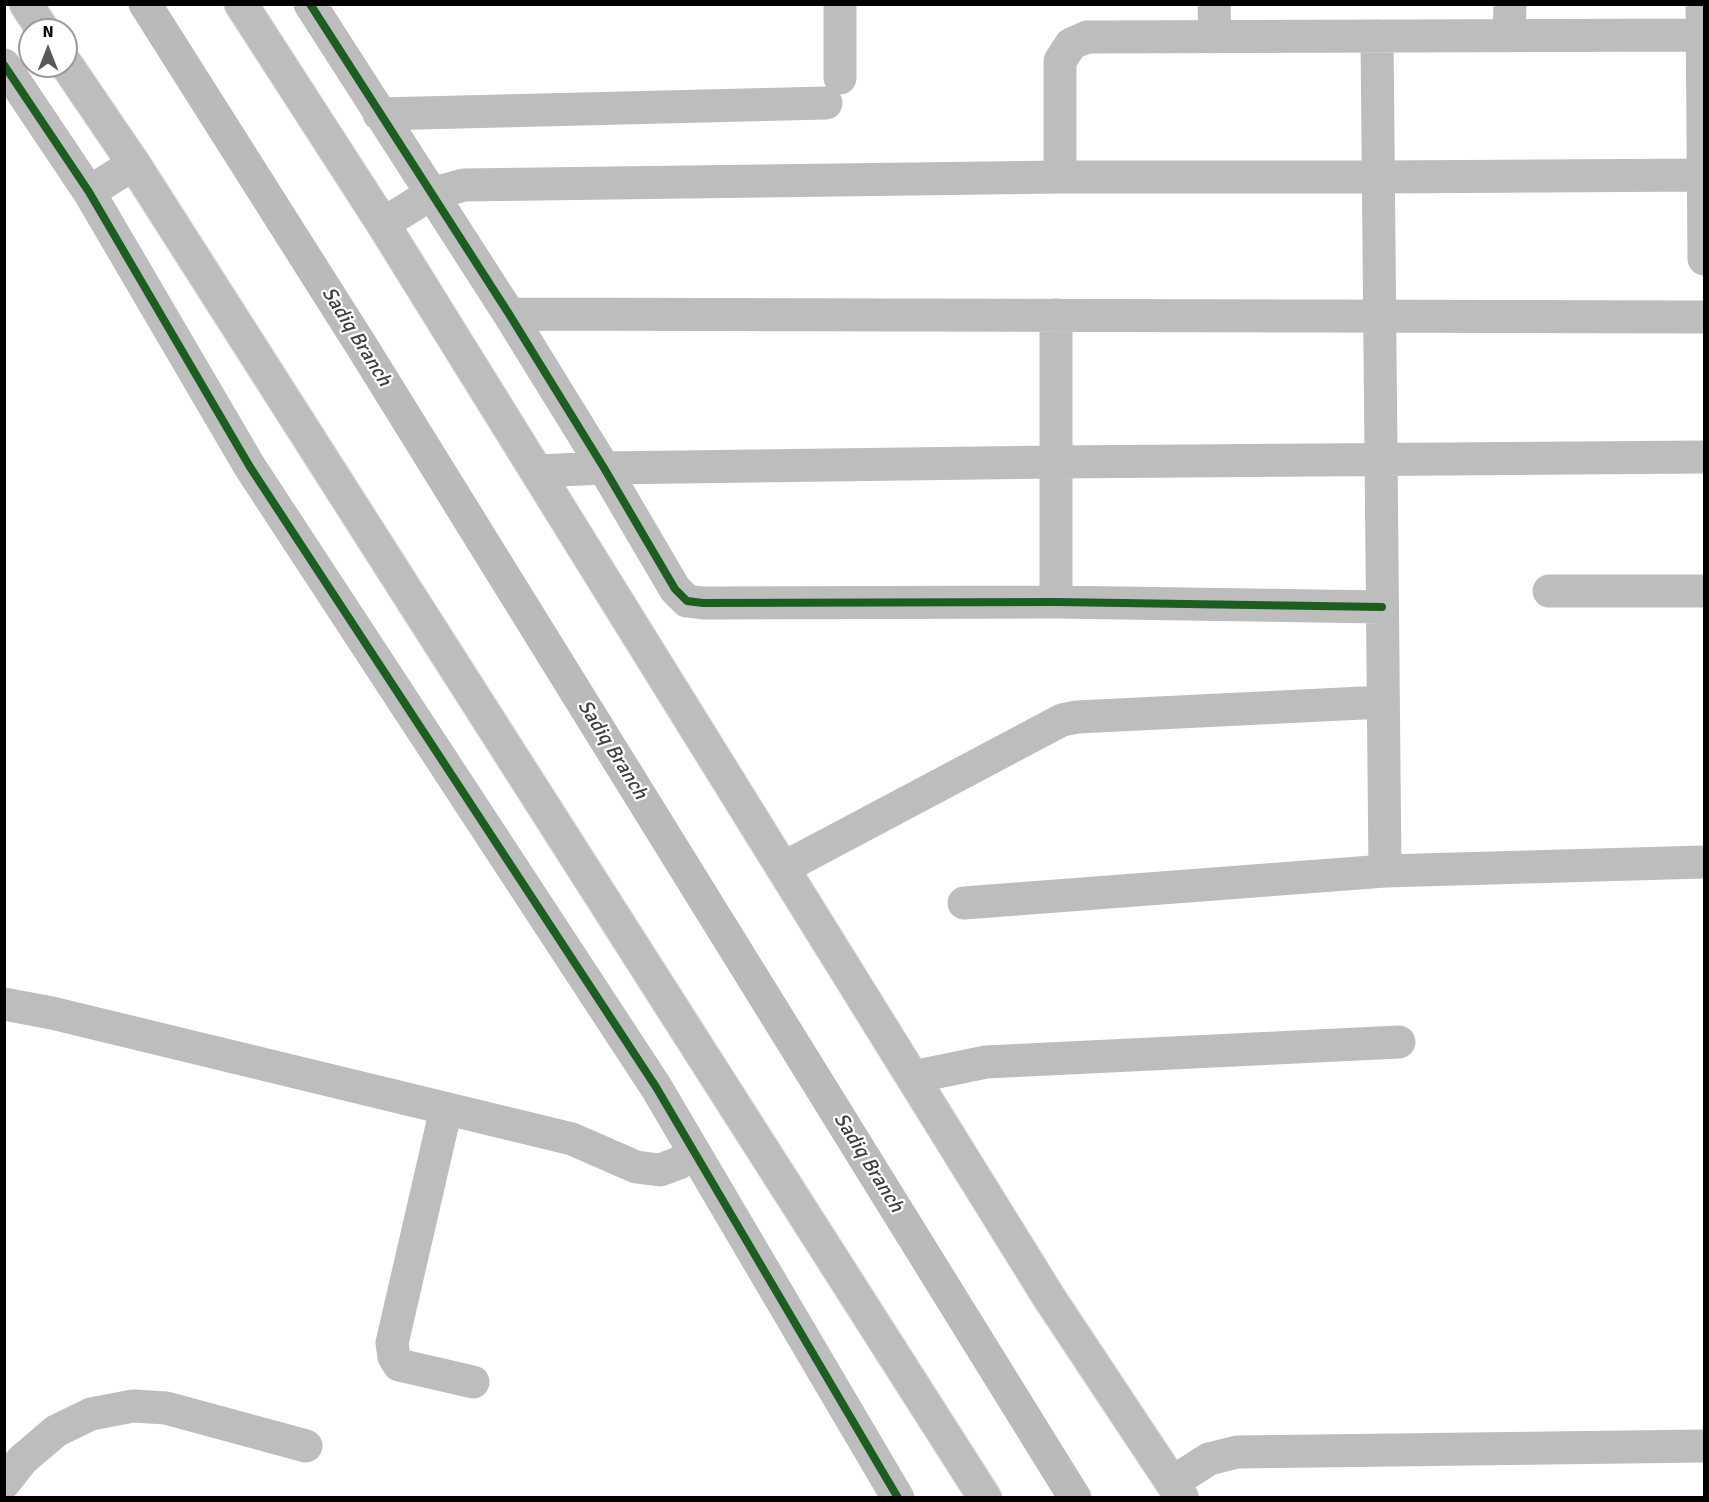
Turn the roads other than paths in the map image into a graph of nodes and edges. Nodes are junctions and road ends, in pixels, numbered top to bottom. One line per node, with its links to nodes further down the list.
1 (26, 4): 6 (street)
2 (241, 4): 20 (street)
3 (310, 4): 13 (street)
4 (840, 4): 13 (street)
5 (1214, 4): 10 (street)
6 (35, 18)
7 (1509, 20): 8 (street); 9 (street)
8 (1703, 25): 15 (street)
9 (1377, 36): 10 (street); 17 (street)
10 (1215, 37): 16 (street)
11 (4, 65): 18 (street)
12 (76, 78): 14 (street)
13 (379, 114): 19 (street)
14 (134, 164): 18 (street); 51 (street)
15 (1704, 175): 17 (street); 21 (street)
16 (1060, 177): 17 (street); 19 (street)
17 (1378, 177): 24 (street)
18 (89, 192): 44 (street)
19 (430, 194): 20 (street); 22 (street)
20 (383, 224): 30 (street)
21 (1704, 259)
22 (509, 314): 23 (street); 29 (street)
23 (1056, 315): 24 (street); 28 (street)
24 (1380, 317): 25 (street); 27 (street)
25 (1704, 317)
26 (1704, 457): 27 (street)
27 (1380, 459): 28 (street); 34 (street)
28 (1055, 462): 29 (street); 33 (street)
29 (604, 468): 30 (street); 33 (street)
30 (537, 471): 37 (street)
31 (1549, 591): 32 (street)
32 (1704, 591)
33 (1056, 602): 34 (street)
34 (1382, 607): 35 (street)
35 (1383, 702): 37 (street); 38 (street)
36 (1704, 862): 38 (street)
37 (783, 868): 42 (street)
38 (1384, 871): 39 (street)
39 (964, 903)
40 (4, 1004): 43 (street)
41 (1399, 1042): 42 (street)
42 (913, 1077): 49 (street)
43 (446, 1108): 44 (street); 45 (street)
44 (693, 1151): 50 (street)
45 (473, 1382)
46 (306, 1446): 48 (street)
47 (1704, 1446): 49 (street)
48 (4, 1484)
49 (1178, 1490)
50 (898, 1497)
51 (985, 1497)

